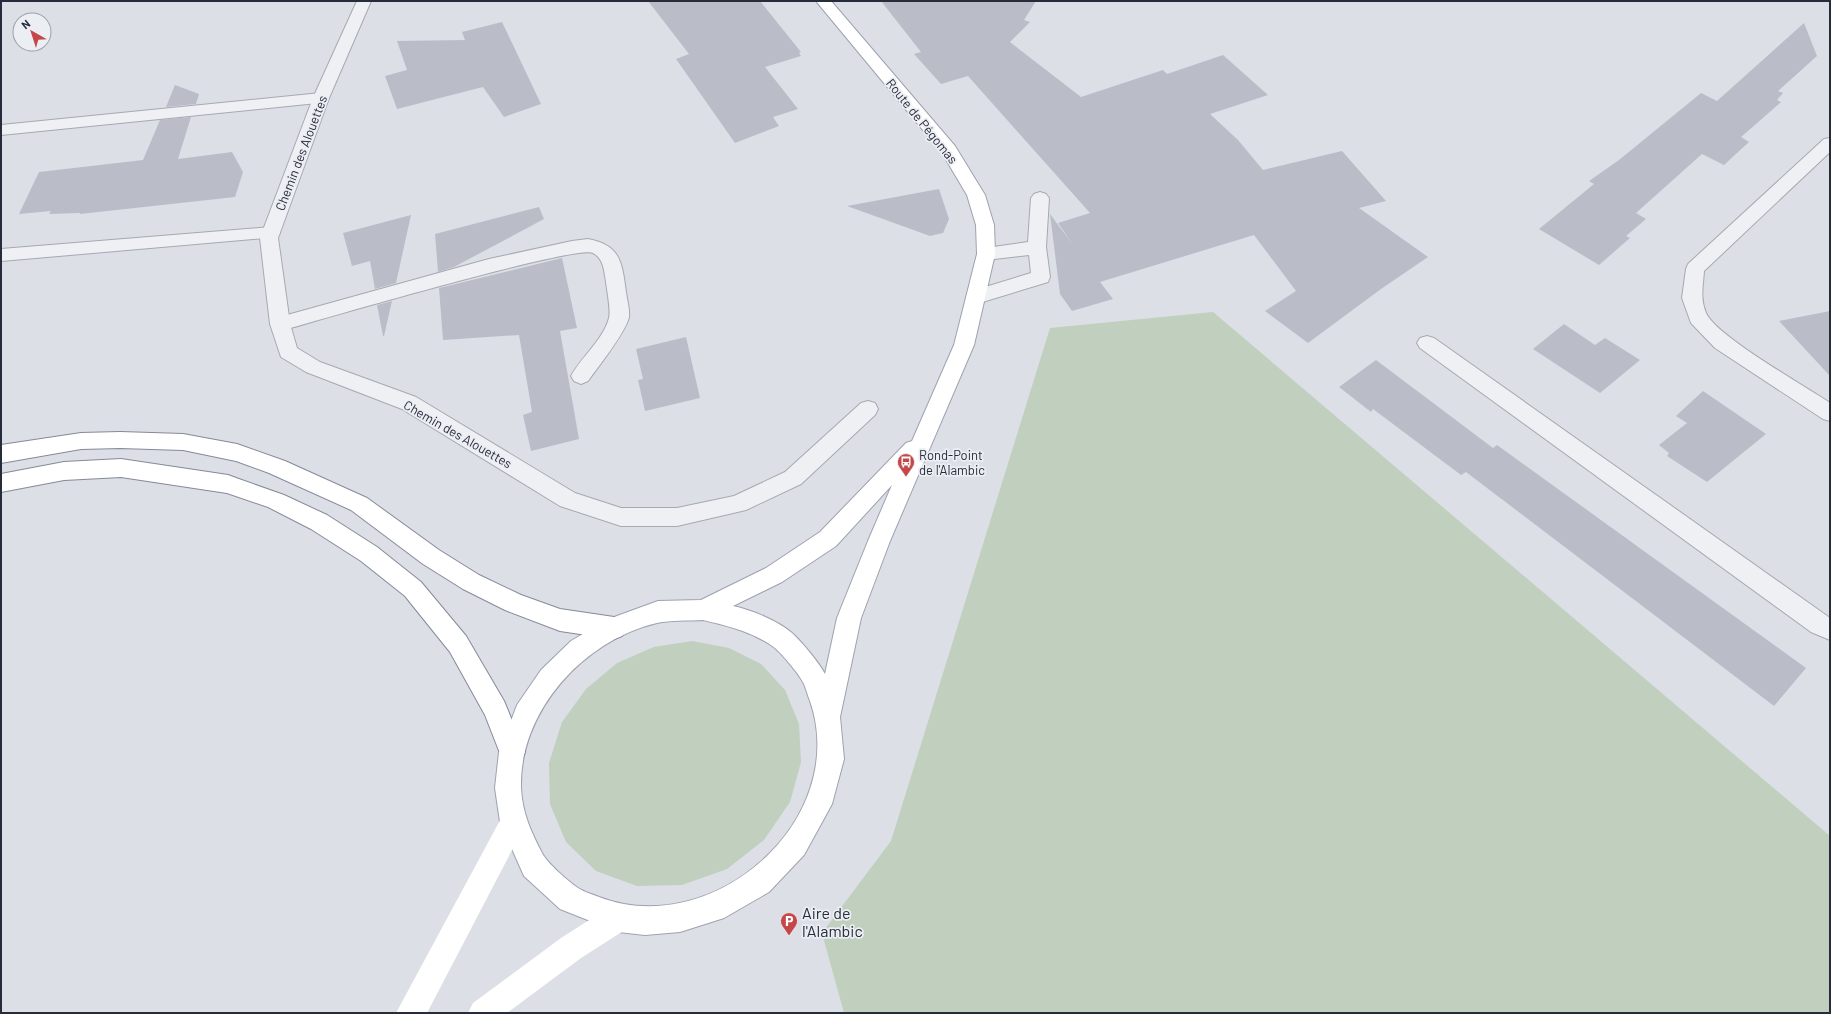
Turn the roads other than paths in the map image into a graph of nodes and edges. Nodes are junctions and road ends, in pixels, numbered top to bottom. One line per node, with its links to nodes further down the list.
1 (364, 1): 3 (street, Chemin des Alouettes)
2 (823, 1): 9 (main road, Route de Pégomas)
3 (321, 98): 4 (street); 7 (street, Chemin des Alouettes)
4 (1, 130)
5 (1830, 143): 16 (street)
6 (1040, 198): 8 (street)
7 (271, 233): 10 (street); 12 (street, Chemin des Alouettes)
8 (1037, 247): 9 (street); 11 (street)
9 (986, 254): 11 (main road, Route de Pégomas)
10 (1, 255)
11 (976, 298): 17 (main road, Route de Pégomas)
12 (280, 324): 14 (street); 15 (street, Chemin des Alouettes)
13 (1427, 343): 22 (street)
14 (580, 376)
15 (868, 410)
16 (1830, 413)
17 (923, 438): 20 (main road); 23 (main road, Route de Pégomas)
18 (1, 454): 21 (main road)
19 (1, 483): 24 (main road)
20 (703, 610): 21 (main road); 23 (main road)
21 (614, 628): 24 (main road)
22 (1830, 629)
23 (828, 717): 26 (main road)
24 (512, 752): 25 (main road)
25 (513, 822): 26 (main road); 27 (main road)
26 (618, 918): 28 (main road)
27 (411, 1013)
28 (483, 1013)

